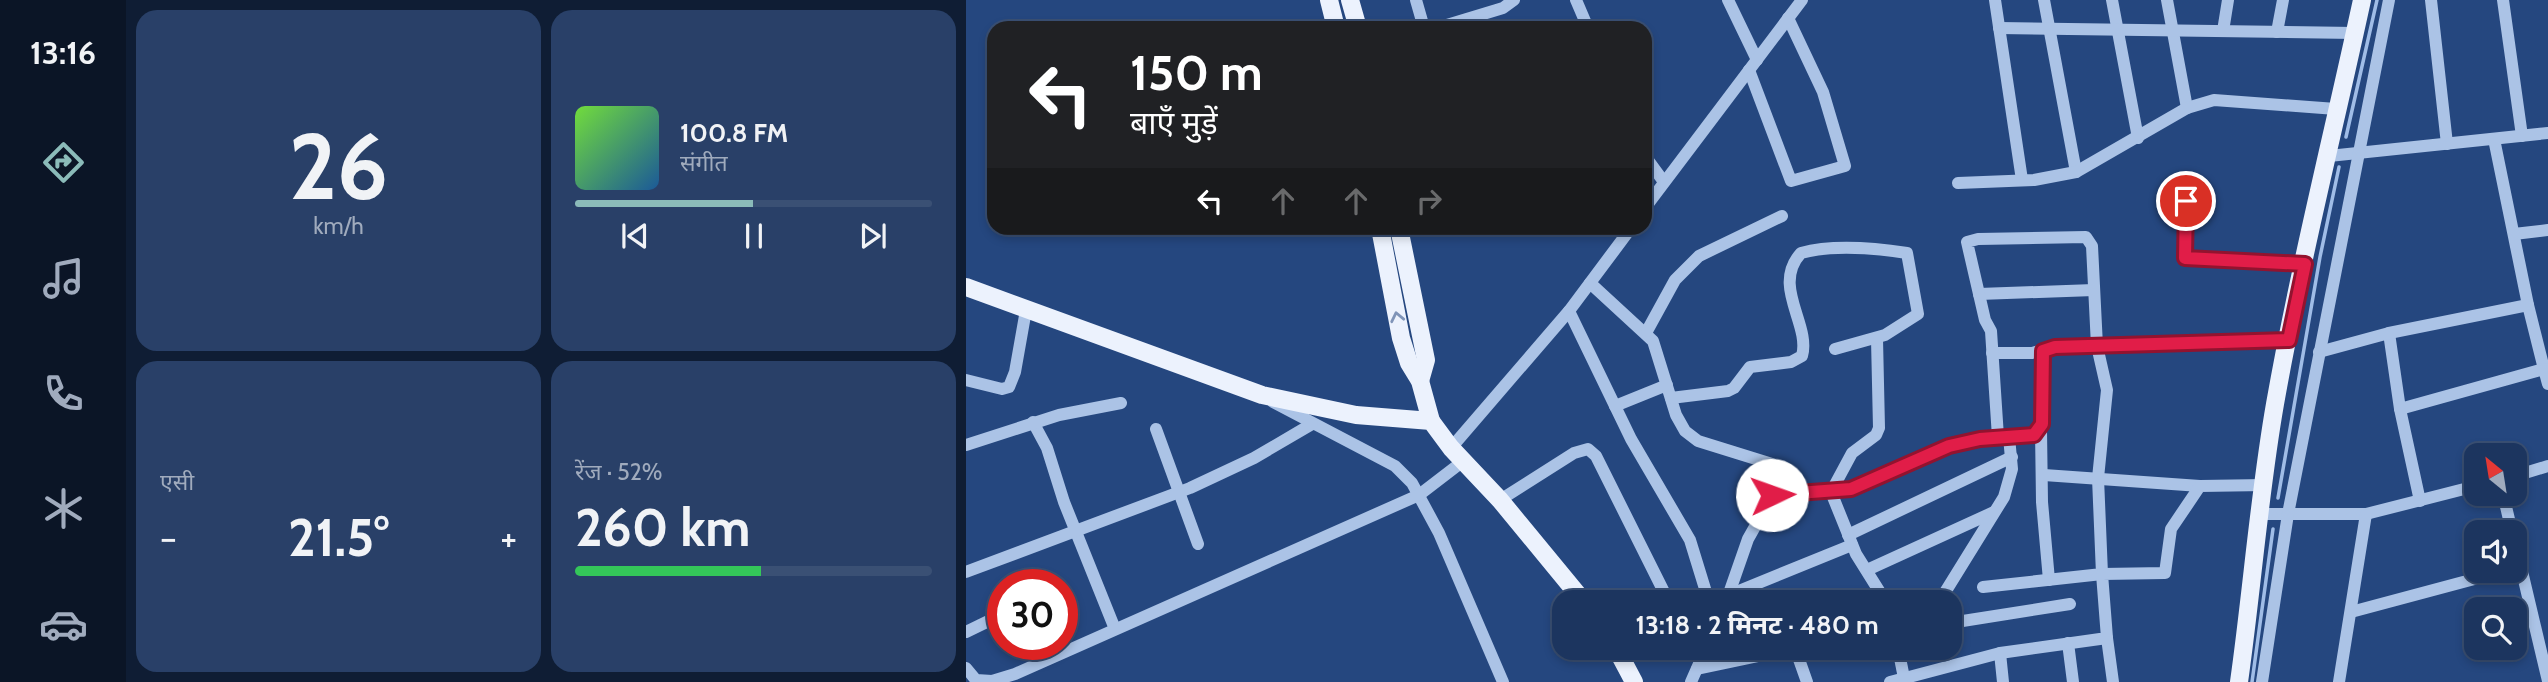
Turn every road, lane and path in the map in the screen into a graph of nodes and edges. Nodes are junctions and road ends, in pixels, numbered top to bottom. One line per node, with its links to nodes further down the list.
1 (1329, 0): 19 (main road)
2 (1350, 0): 20 (main road)
3 (1416, 0): 21 (street)
4 (1514, 0): 22 (street)
5 (1576, 0): 23 (street)
6 (1728, 0): 31 (street)
7 (1802, 0): 18 (street)
8 (1995, 0): 24 (street)
9 (2044, 0): 25 (street)
10 (2112, 0): 26 (street)
11 (2167, 0): 27 (street)
12 (2228, 0): 28 (street)
13 (2283, 0): 29 (street)
14 (2362, 0): 30 (main road)
15 (2389, 0): 39 (street)
16 (2431, 0): 38 (street)
17 (2503, 0): 35 (street)
18 (1788, 18): 31 (street); 31 (street)
19 (1334, 21)
20 (1356, 21)
21 (1422, 21)
22 (1460, 21)
23 (1585, 21)
24 (1999, 28): 25 (street); 43 (street)
25 (2049, 29): 26 (street); 42 (street)
26 (2116, 30): 27 (street); 36 (street)
27 (2172, 31): 28 (street); 32 (street)
28 (2223, 31): 29 (street)
29 (2277, 32): 30 (street)
30 (2355, 33): 33 (main road)
31 (1753, 65): 44 (street)
32 (2187, 108): 33 (street); 36 (street)
33 (2336, 109): 40 (main road)
34 (2548, 133): 35 (street)
35 (2522, 136): 37 (street)
36 (2138, 138): 42 (street)
37 (2494, 139): 38 (street); 50 (street)
38 (2448, 144): 39 (street)
39 (2357, 154): 40 (street); 69 (street)
40 (2329, 156): 54 (main road)
41 (1652, 166): 44 (street)
42 (2076, 172): 43 (street)
43 (2022, 180): 45 (street)
44 (1664, 182): 46 (street)
45 (1958, 183)
46 (1652, 198)
47 (2186, 201): 54 (street)
48 (1782, 216): 62 (street)
49 (2548, 230): 50 (street)
50 (2514, 234): 59 (street)
51 (1381, 235): 73 (main road, one-way to 51)
52 (1400, 235): 73 (main road)
53 (1626, 235): 55 (street)
54 (2305, 264): 65 (main road)
55 (1590, 283): 61 (street); 62 (street)
56 (966, 287): 60 (main road)
57 (2094, 290): 58 (street); 58 (street); 66 (street)
58 (1979, 294): 70 (street)
59 (2528, 305): 63 (street); 71 (street)
60 (1026, 310): 72 (street); 76 (main road)
61 (1569, 311): 78 (street); 87 (street)
62 (1647, 331): 75 (street)
63 (2389, 333): 69 (street); 79 (street)
64 (1877, 339): 67 (street); 75 (street); 97 (street)
65 (2289, 340): 66 (street); 93 (main road)
66 (2096, 346): 68 (street); 92 (street)
67 (1835, 349)
68 (2043, 351): 70 (street); 84 (street)
69 (2319, 352): 104 (street)
70 (1992, 353): 85 (street)
71 (2544, 369): 74 (street); 79 (street)
72 (966, 380)
73 (1420, 381): 80 (main road)
74 (2548, 384)
75 (1669, 391): 78 (street); 99 (street)
76 (1262, 395): 80 (main road); 82 (street)
77 (1121, 403): 81 (street)
78 (1615, 405): 118 (street)
79 (2400, 408): 101 (street)
80 (1431, 421): 87 (main road)
81 (1033, 422): 86 (street); 106 (street)
82 (1312, 424): 96 (street); 98 (street)
83 (1156, 429): 96 (street)
84 (2041, 429): 85 (street); 91 (street)
85 (2003, 437): 88 (street); 97 (street)
86 (966, 445)
87 (1456, 455): 98 (street); 100 (main road)
88 (2012, 457): 102 (street); 107 (street)
89 (2548, 466): 90 (street)
90 (2527, 472)
91 (2044, 475): 92 (street); 112 (street)
92 (2098, 478): 94 (street); 111 (street)
93 (2265, 485): 94 (street); 103 (main road)
94 (2200, 486): 111 (street)
95 (2464, 489): 101 (street)
96 (1179, 492): 106 (street); 108 (street)
97 (1831, 492): 99 (street); 107 (street)
98 (1419, 495): 127 (street); 141 (street)
99 (1772, 495): 119 (street)
100 (1500, 500): 116 (main road); 117 (street)
101 (2420, 501): 105 (street)
102 (1995, 512): 109 (street); 122 (street)
103 (2262, 514): 104 (street); 149 (main road)
104 (2288, 514): 105 (street); 150 (street)
105 (2365, 514): 124 (street)
106 (1075, 531): 110 (street); 127 (street)
107 (1850, 540): 109 (street); 120 (street)
108 (1198, 544)
109 (1867, 570): 121 (street)
110 (966, 572)
111 (2102, 574): 112 (street); 129 (street)
112 (2049, 580): 115 (street)
113 (2464, 582): 124 (street)
114 (2519, 583): 140 (street)
115 (1983, 587)
116 (1574, 590)
117 (1663, 590)
118 (1705, 590)
119 (1730, 590)
120 (1747, 590)
121 (1879, 590)
122 (1946, 590)
123 (2070, 604): 125 (street)
124 (2351, 612): 151 (street)
125 (1962, 621)
126 (987, 622): 128 (street)
127 (1115, 629): 137 (street)
128 (966, 632)
129 (2107, 638): 130 (street); 148 (street)
130 (2068, 643): 131 (street); 147 (street)
131 (2000, 653): 139 (street); 146 (street)
132 (1622, 660): 142 (main road)
133 (1701, 660): 138 (street)
134 (1739, 660): 138 (street)
135 (1799, 660): 144 (street)
136 (1900, 660): 139 (street)
137 (966, 668)
138 (1697, 669): 143 (street)
139 (1904, 678): 145 (street)
140 (2548, 681)
141 (1503, 682)
142 (1634, 682)
143 (1691, 682)
144 (1807, 682)
145 (1890, 682)
146 (2003, 682)
147 (2073, 682)
148 (2113, 682)
149 (2239, 682)
150 (2262, 682)
151 (2340, 682)

